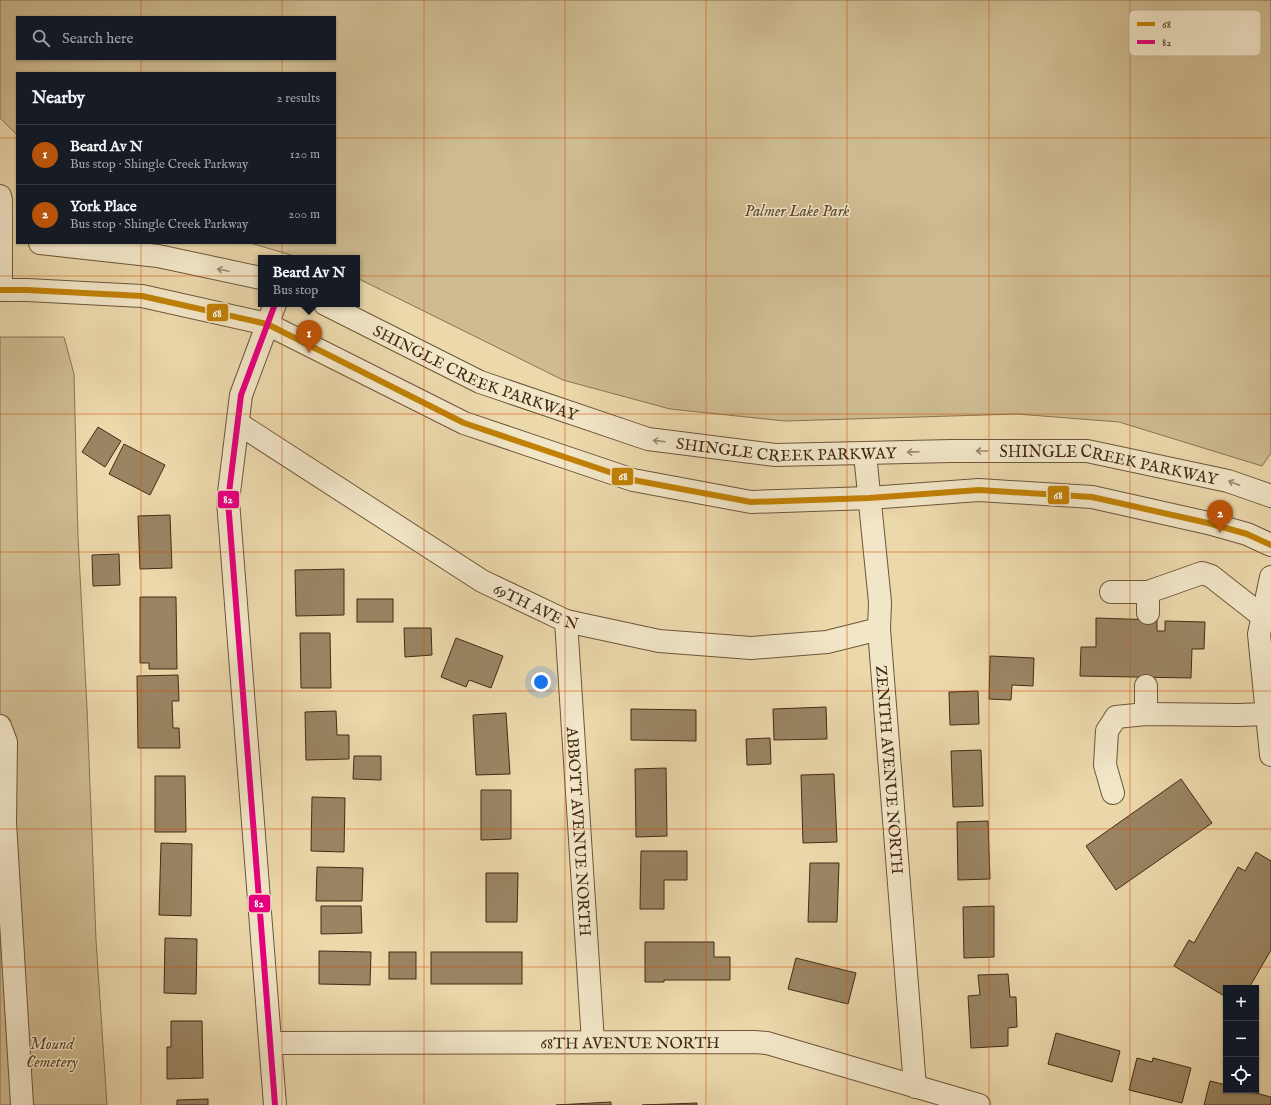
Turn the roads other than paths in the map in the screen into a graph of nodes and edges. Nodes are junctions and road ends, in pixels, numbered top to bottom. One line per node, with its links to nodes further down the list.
1 (0, 196): 2 (street)
2 (6, 243): 5 (street)
3 (49, 244): 4 (street, one-way to 3)
4 (258, 277)
5 (0, 290): 7 (street)
6 (331, 307): 9 (street, SHINGLE CREEK PARKWAY, one-way to 6)
7 (271, 314): 8 (street); 11 (street)
8 (238, 424): 16 (street, 69TH AVE N); 26 (street)
9 (865, 454): 10 (street, SHINGLE CREEK PARKWAY, one-way to 9); 11 (street, ZENITH AVENUE NORTH)
10 (1271, 496)
11 (869, 498): 12 (street); 17 (street, ZENITH AVENUE NORTH)
12 (1271, 545)
13 (1271, 577): 15 (street)
14 (1111, 592): 15 (street)
15 (1262, 616): 20 (street)
16 (566, 621): 17 (street, 69TH AVE N); 25 (street, ABBOTT AVENUE NORTH)
17 (879, 630): 27 (street, ZENITH AVENUE NORTH)
18 (1146, 686): 19 (street)
19 (1146, 714): 20 (street); 23 (street)
20 (1267, 714): 22 (street)
21 (0, 726): 24 (street)
22 (1270, 742)
23 (1113, 793)
24 (2, 823): 28 (street)
25 (593, 1042): 26 (street, 68TH AVENUE NORTH); 27 (street, 68TH AVENUE NORTH)
26 (271, 1043): 29 (street)
27 (915, 1087): 30 (street, 68TH AVENUE NORTH)
28 (22, 1105)
29 (275, 1105)
30 (979, 1105)

